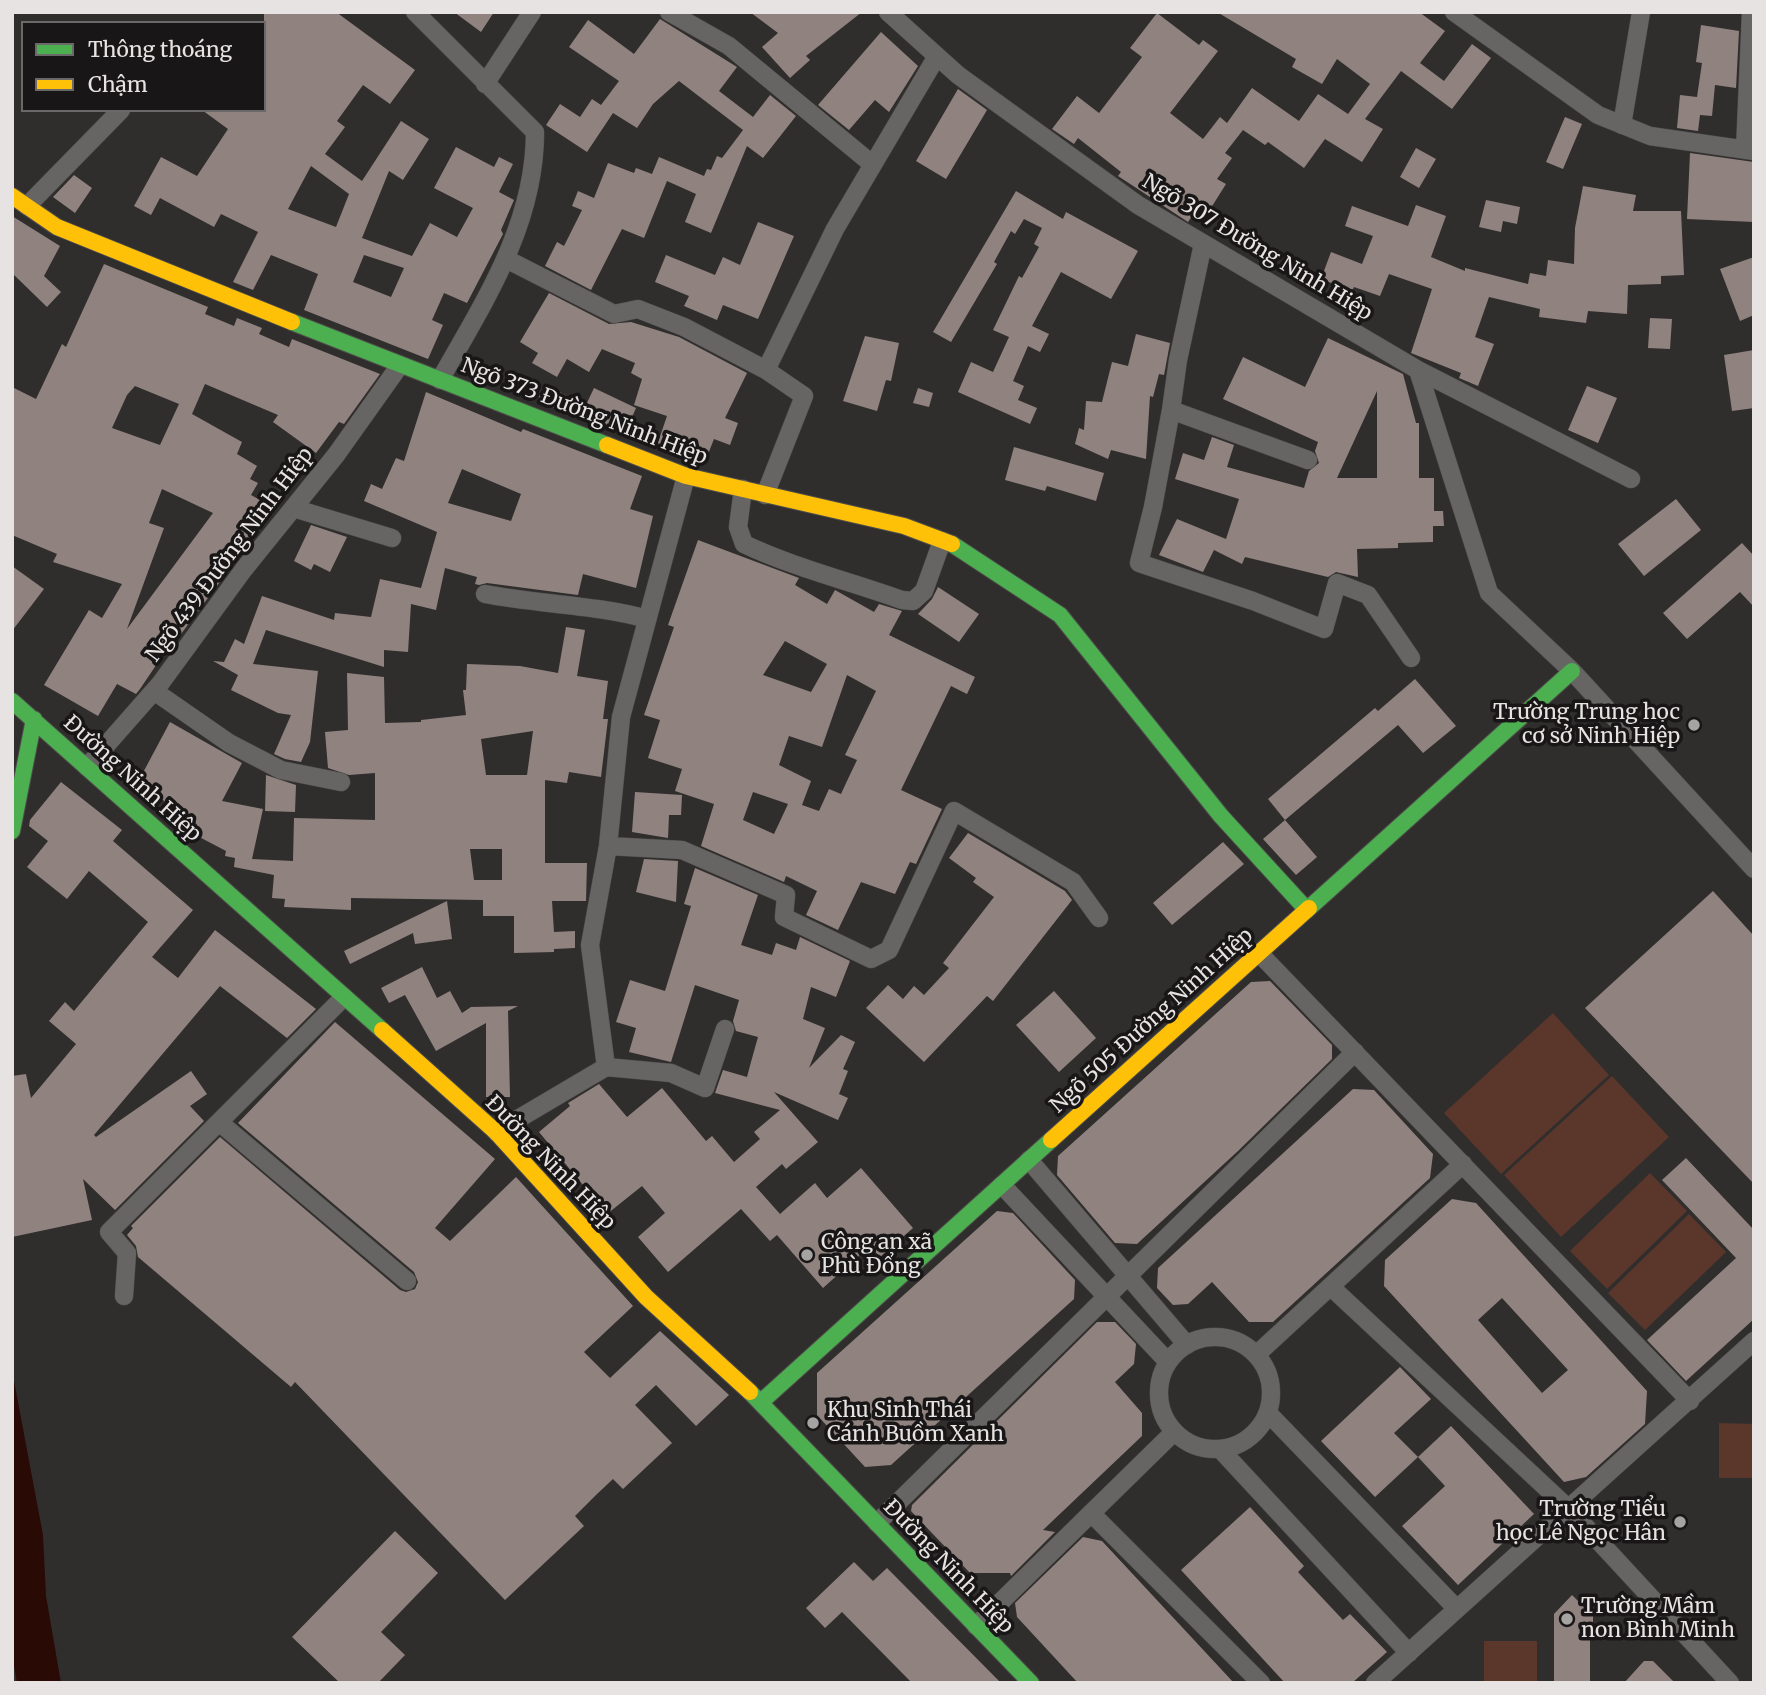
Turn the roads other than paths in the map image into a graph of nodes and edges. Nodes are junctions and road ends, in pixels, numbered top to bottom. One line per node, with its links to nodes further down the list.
1 (415, 12): 9 (street)
2 (532, 12): 9 (street)
3 (669, 12): 13 (street)
4 (888, 12): 8 (street, Ngõ 307 Đường Ninh Hiệp)
5 (1454, 12): 11 (street)
6 (1641, 12): 11 (street)
7 (1751, 12): 12 (street)
8 (937, 56): 13 (street); 16 (street, Ngõ 307 Đường Ninh Hiệp)
9 (485, 84): 17 (street)
10 (119, 112): 15 (street)
11 (1622, 125): 12 (street)
12 (1749, 150)
13 (872, 164): 19 (street)
14 (12, 196): 15 (street, Ngõ 373 Đường Ninh Hiệp)
15 (27, 206): 18 (street, Ngõ 373 Đường Ninh Hiệp)
16 (1203, 244): 20 (street, Ngõ 307 Đường Ninh Hiệp); 22 (street)
17 (506, 259): 19 (street); 21 (street)
18 (400, 365): 21 (street, Ngõ 373 Đường Ninh Hiệp); 28 (street, Ngõ 439 Đường Ninh Hiệp)
19 (766, 370): 27 (street)
20 (1418, 370): 25 (street, Ngõ 307 Đường Ninh Hiệp); 34 (street)
21 (440, 380): 24 (street, Ngõ 373 Đường Ninh Hiệp)
22 (1171, 410): 23 (street); 33 (street)
23 (1308, 460)
24 (685, 476): 26 (street, Ngõ 373 Đường Ninh Hiệp); 32 (street)
25 (1632, 479)
26 (743, 489): 27 (street, Ngõ 373 Đường Ninh Hiệp); 30 (street)
27 (765, 495): 30 (street, Ngõ 373 Đường Ninh Hiệp)
28 (293, 508): 29 (street); 35 (street, Ngõ 439 Đường Ninh Hiệp)
29 (392, 538)
30 (942, 541): 43 (street, Ngõ 373 Đường Ninh Hiệp)
31 (485, 594): 32 (street)
32 (647, 619): 41 (street)
33 (1411, 658)
34 (1572, 671): 42 (street); 43 (street, Ngõ 505 Đường Ninh Hiệp)
35 (153, 691): 38 (street, Ngõ 439 Đường Ninh Hiệp); 39 (street)
36 (12, 701): 37 (street, Đường Ninh Hiệp)
37 (34, 719): 38 (street, Đường Ninh Hiệp); 40 (street)
38 (87, 767): 46 (street, Đường Ninh Hiệp)
39 (341, 782)
40 (12, 831)
41 (608, 846): 44 (street); 49 (street)
42 (1754, 869)
43 (1307, 910): 45 (street, Ngõ 505 Đường Ninh Hiệp)
44 (1099, 918)
45 (1259, 953): 48 (street); 52 (street, Ngõ 505 Đường Ninh Hiệp)
46 (344, 997): 50 (street); 51 (street, Đường Ninh Hiệp)
47 (725, 1029): 49 (street)
48 (1355, 1052): 53 (street); 55 (street)
49 (606, 1067): 51 (street)
50 (219, 1122): 56 (street); 58 (street)
51 (496, 1132): 65 (street, Đường Ninh Hiệp)
52 (1029, 1160): 54 (street, Ngõ 505 Đường Ninh Hiệp); 55 (street)
53 (1463, 1164): 57 (street); 64 (street)
54 (1002, 1185): 59 (street); 65 (street, Ngõ 505 Đường Ninh Hiệp)
55 (1126, 1276): 59 (street); 61 (street)
56 (407, 1281)
57 (1331, 1287): 62 (street); 69 (street)
58 (124, 1296)
59 (1105, 1296): 63 (street); 71 (street)
60 (1754, 1341): 64 (street)
61 (1187, 1345): 62 (street); 63 (street)
62 (1256, 1354): 66 (street)
63 (1168, 1362): 67 (street)
64 (1690, 1401): 69 (street)
65 (761, 1402): 71 (street, Đường Ninh Hiệp)
66 (1268, 1413): 68 (street); 72 (street)
67 (1174, 1432): 68 (street); 70 (street)
68 (1220, 1449): 74 (street)
69 (1570, 1510): 72 (street); 78 (street)
70 (1091, 1513): 73 (street); 76 (street)
71 (877, 1523): 73 (street, Đường Ninh Hiệp)
72 (1457, 1609): 74 (street)
73 (976, 1626): 75 (street, Đường Ninh Hiệp)
74 (1409, 1653): 77 (street)
75 (1031, 1683)
76 (1261, 1683)
77 (1375, 1683)
78 (1730, 1683)

